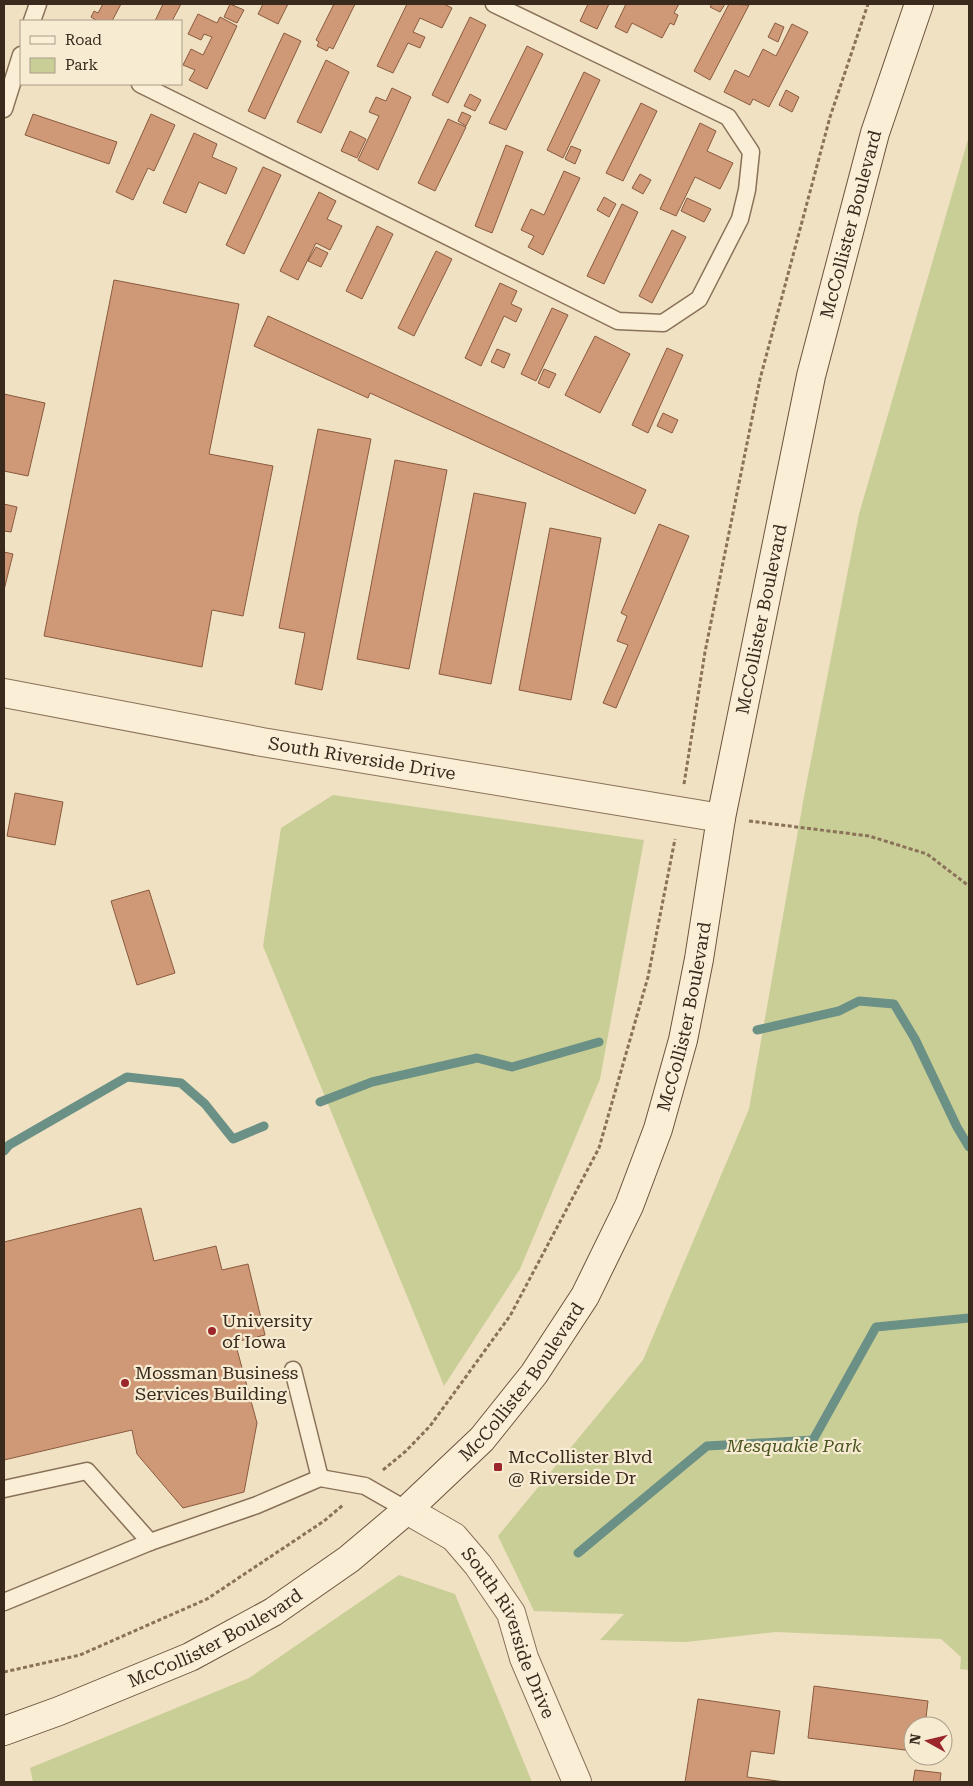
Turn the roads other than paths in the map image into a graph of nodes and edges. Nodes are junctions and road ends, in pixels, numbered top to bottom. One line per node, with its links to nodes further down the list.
1 (38, 4): 4 (lane)
2 (494, 4): 6 (lane)
3 (919, 4): 9 (main road, McCollister Boulevard)
4 (32, 20)
5 (20, 58): 7 (lane)
6 (142, 85)
7 (4, 109)
8 (4, 693): 9 (main road, South Riverside Drive)
9 (721, 818): 13 (main road, McCollister Boulevard)
10 (293, 1370): 11 (lane)
11 (320, 1478): 13 (lane); 14 (lane)
12 (4, 1489): 14 (lane)
13 (407, 1510): 16 (main road, McCollister Boulevard); 17 (main road, South Riverside Drive)
14 (150, 1542): 15 (lane)
15 (4, 1602)
16 (4, 1731)
17 (577, 1782)

